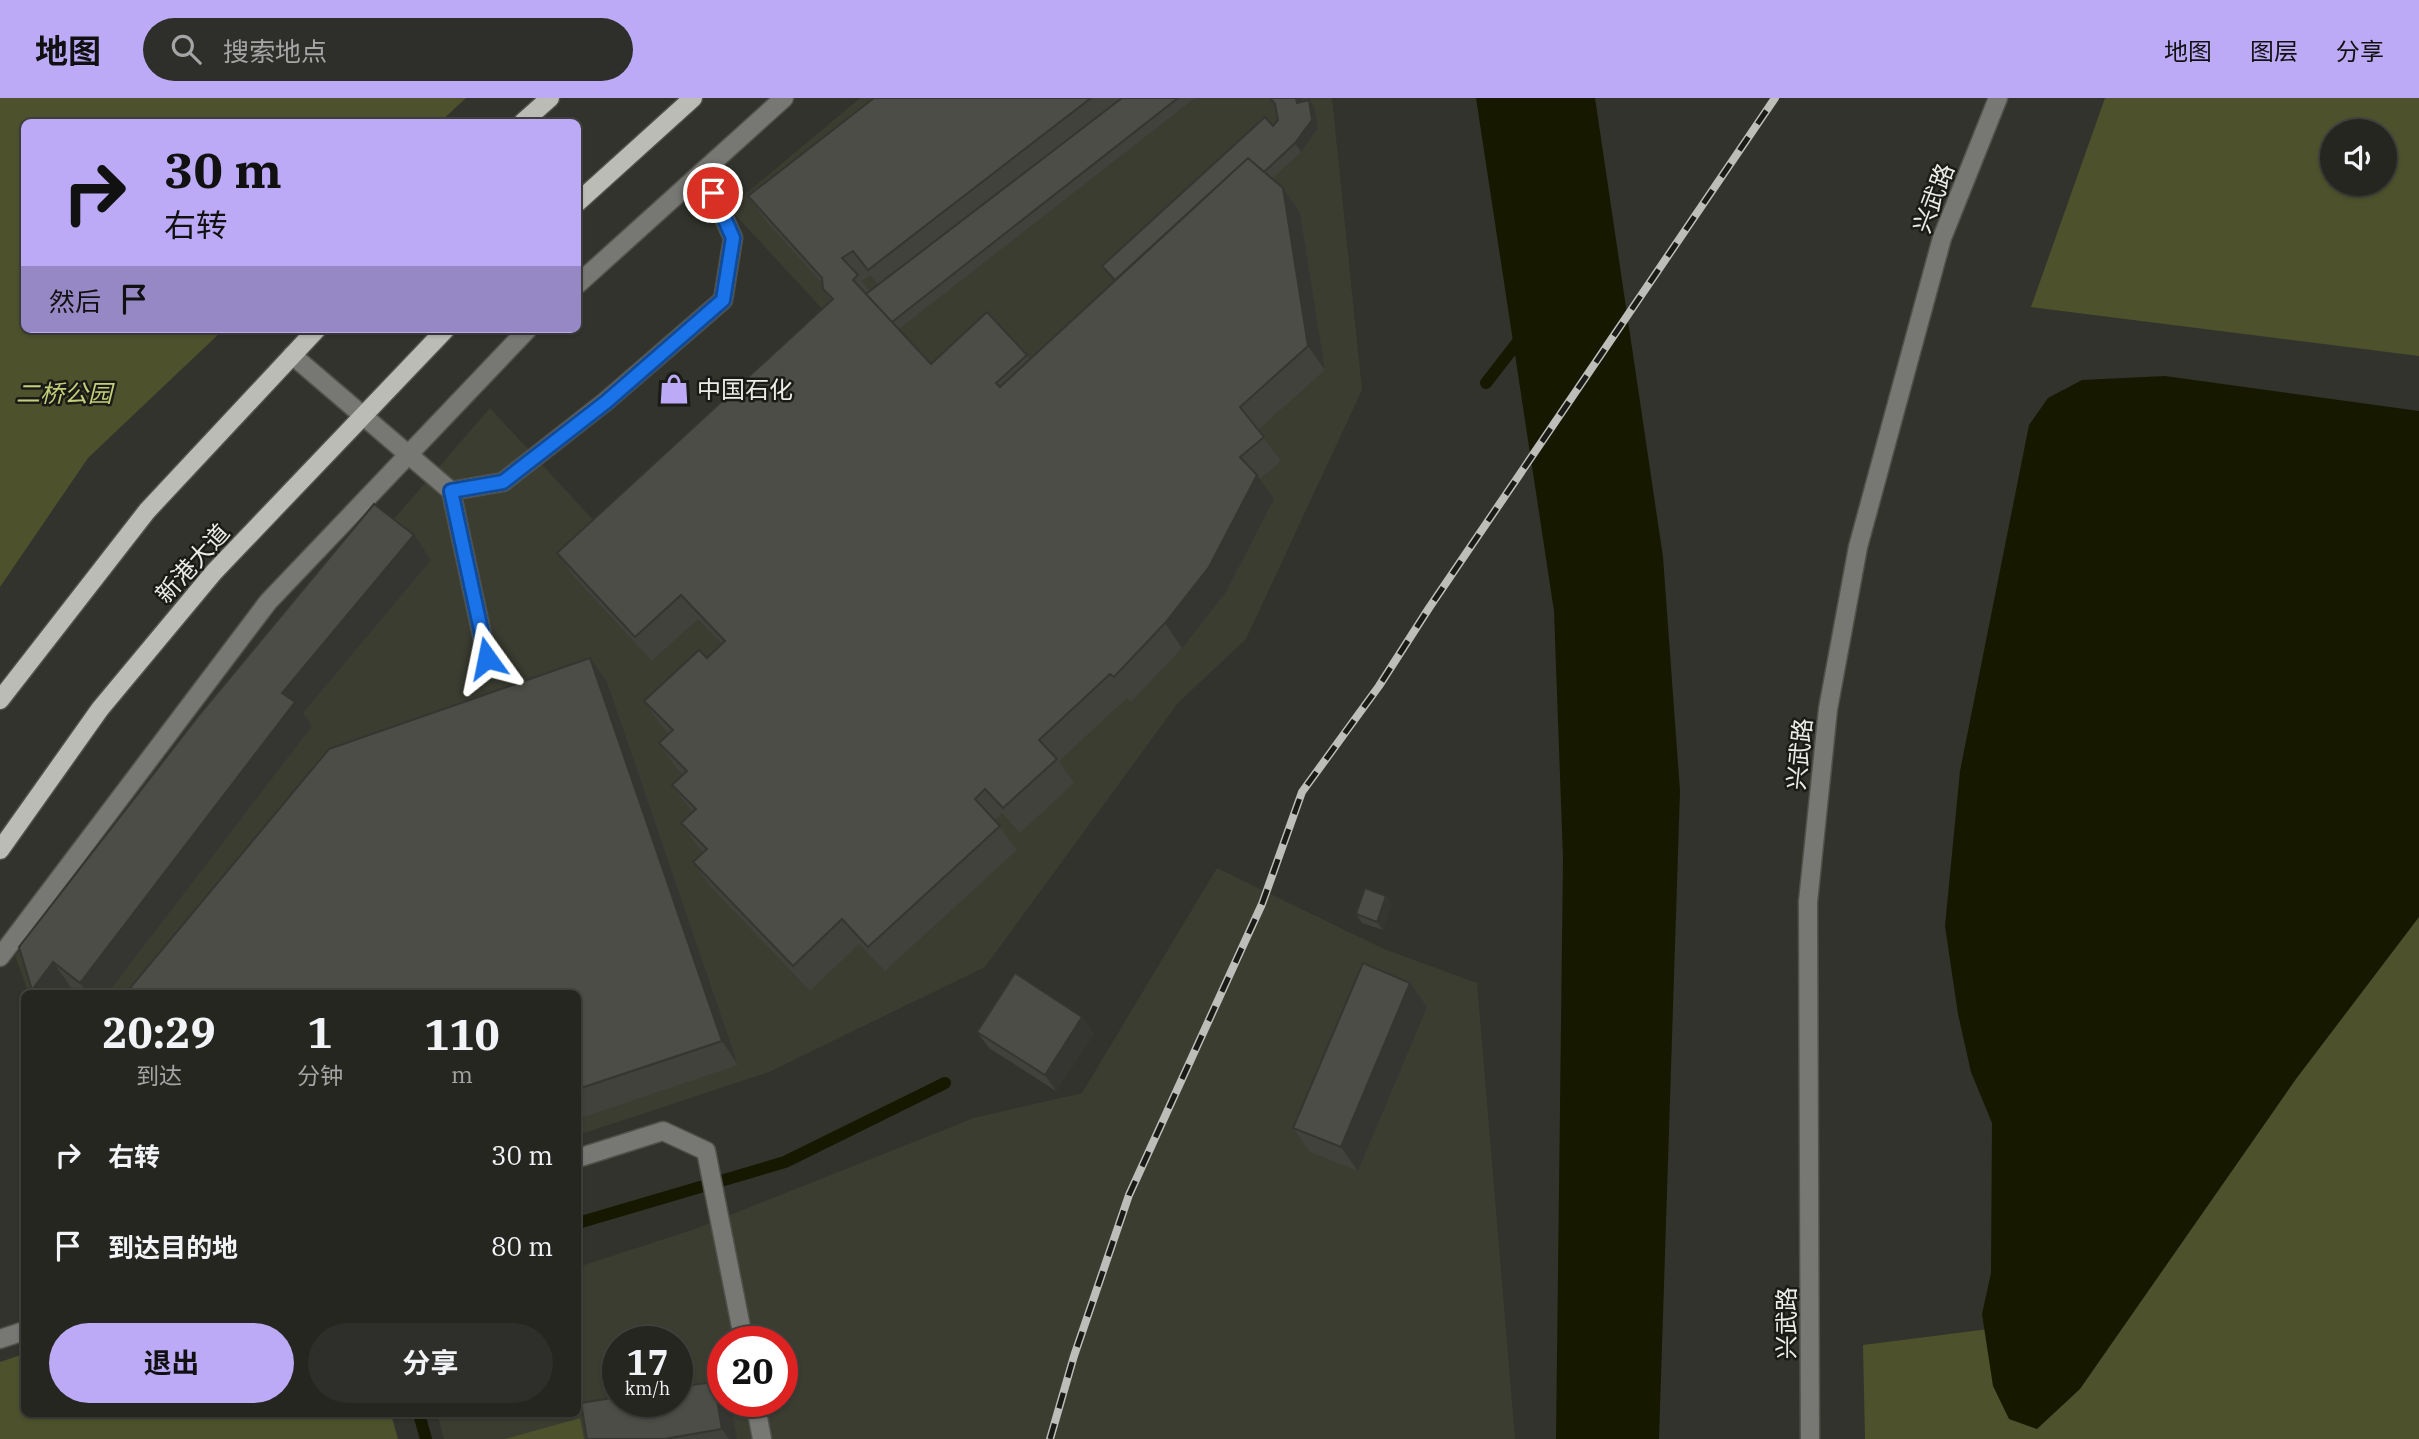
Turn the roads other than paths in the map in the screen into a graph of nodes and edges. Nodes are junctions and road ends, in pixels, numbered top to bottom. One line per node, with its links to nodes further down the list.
1 (550, 98): 5 (main road)
2 (693, 98): 7 (main road)
3 (784, 98): 6 (street)
4 (1998, 98): 26 (street, 兴武路)
5 (526, 119)
6 (703, 171): 8 (street); 15 (street)
7 (581, 199)
8 (581, 281)
9 (313, 333): 12 (main road)
10 (442, 333): 13 (main road, 新港大道)
11 (524, 333): 14 (street)
12 (292, 355): 13 (street); 17 (main road)
13 (362, 417): 14 (street); 18 (main road, 新港大道)
14 (406, 455): 15 (street); 19 (street)
15 (451, 491): 16 (street)
16 (487, 658)
17 (0, 700)
18 (0, 850)
19 (0, 957)
20 (581, 1157): 21 (street)
21 (741, 1326)
22 (21, 1332): 23 (street)
23 (0, 1339)
24 (758, 1417): 25 (street)
25 (762, 1439)
26 (1810, 1439)

